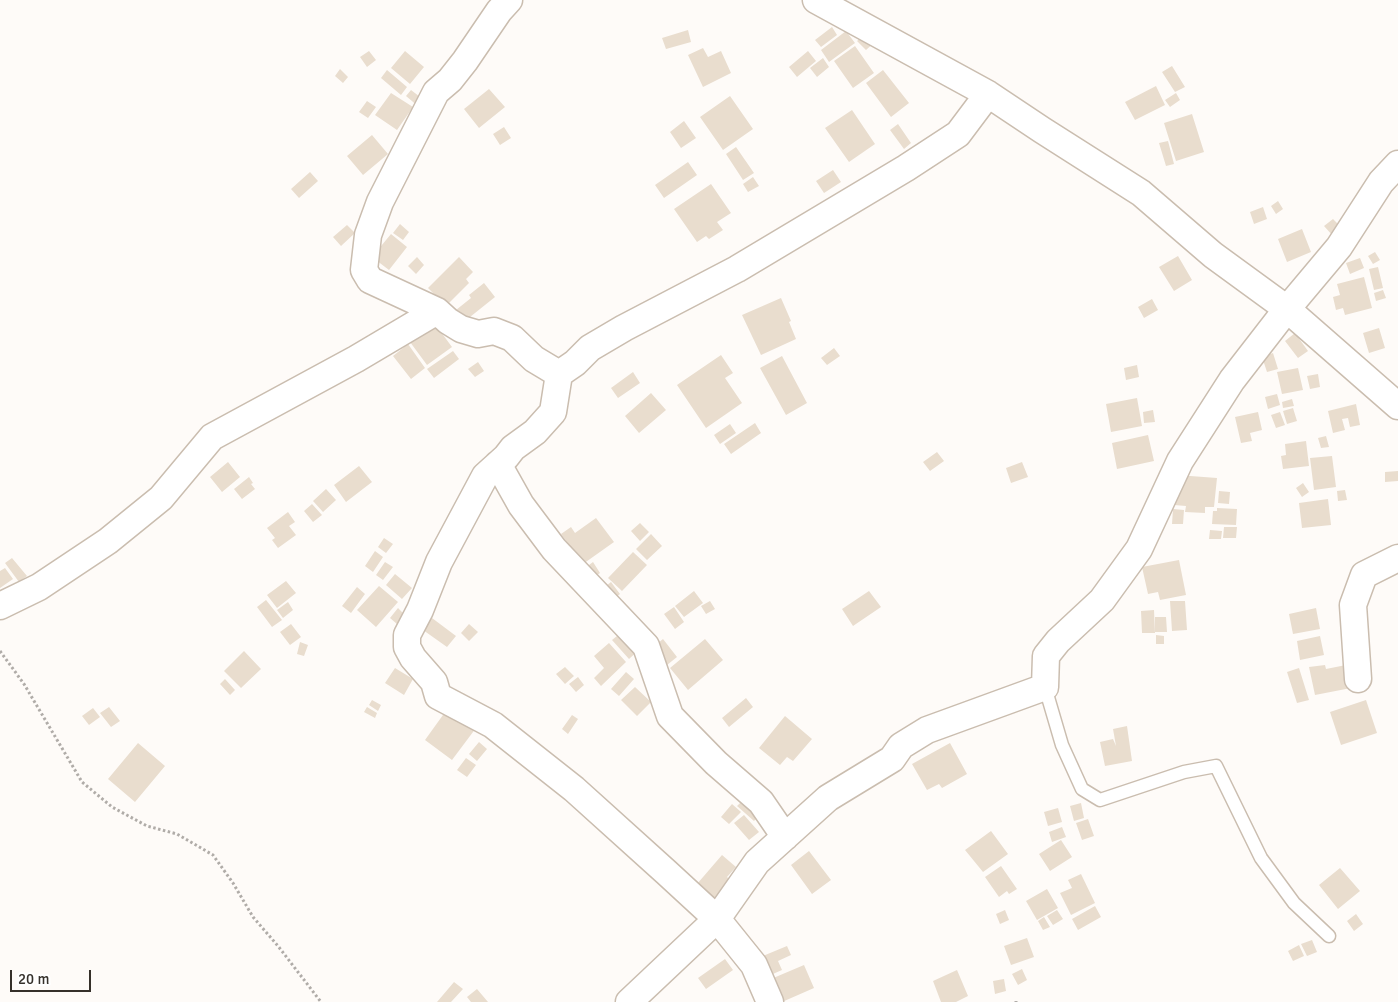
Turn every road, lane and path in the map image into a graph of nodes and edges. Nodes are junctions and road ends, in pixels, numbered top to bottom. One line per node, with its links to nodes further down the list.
1 (509, 0): 6 (street)
2 (816, 0): 3 (street)
3 (988, 94): 5 (street); 7 (street)
4 (1398, 164): 5 (street)
5 (1287, 309): 8 (street); 14 (street)
6 (437, 311): 7 (street); 11 (street)
7 (559, 374): 9 (street)
8 (1398, 406)
9 (498, 464): 15 (street); 16 (street)
10 (1398, 558): 13 (street)
11 (0, 606)
12 (0, 651): 18 (path)
13 (1358, 679)
14 (1045, 687): 15 (street); 17 (lane)
15 (785, 837): 16 (street)
16 (717, 919): 19 (street); 20 (street)
17 (1329, 936)
18 (321, 1002)
19 (629, 1002)
20 (770, 1002)

